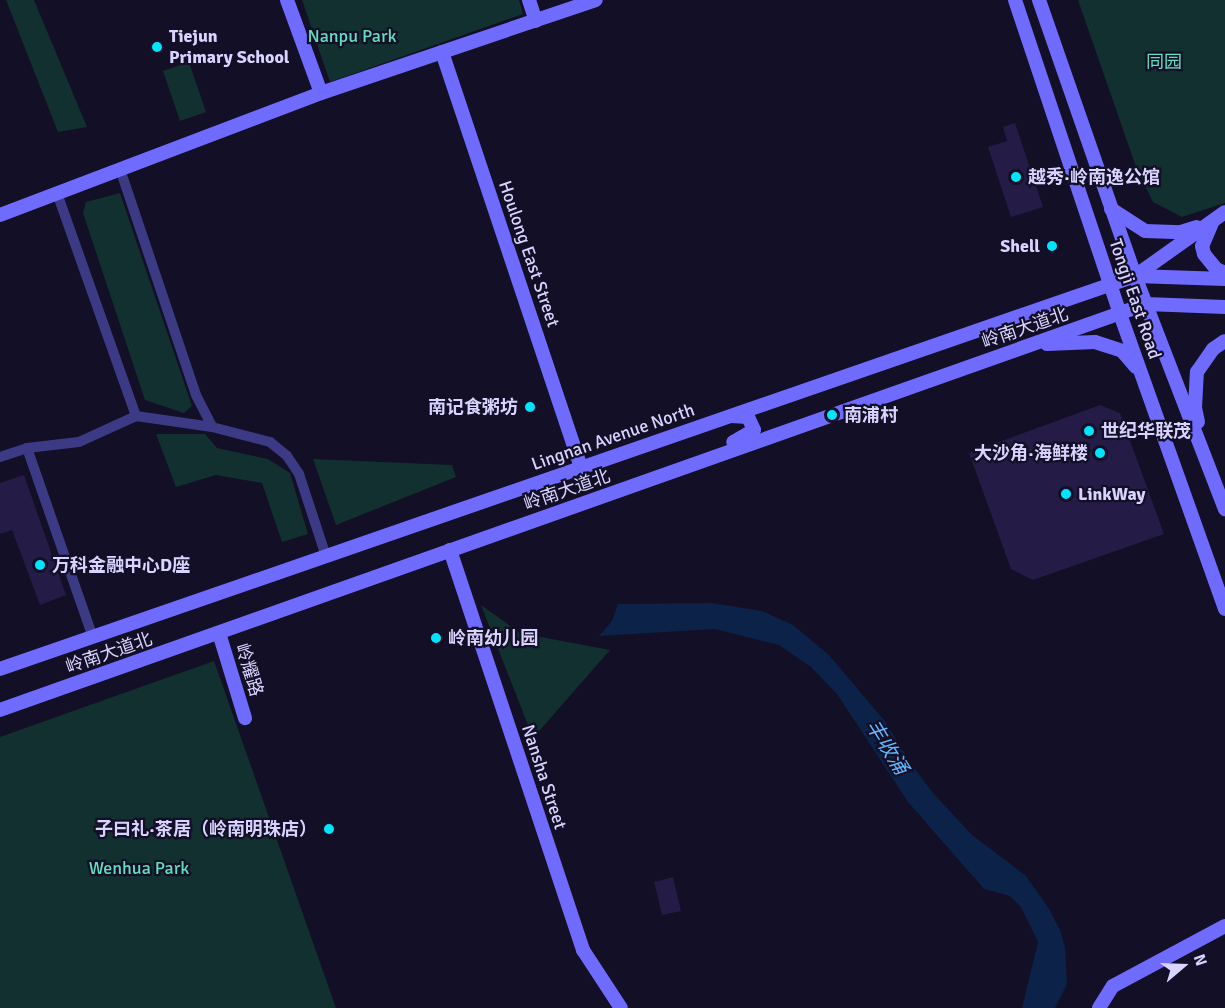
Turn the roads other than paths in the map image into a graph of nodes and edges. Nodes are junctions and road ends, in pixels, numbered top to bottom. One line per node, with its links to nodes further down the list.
1 (287, 0): 8 (main road)
2 (529, 0): 6 (main road)
3 (596, 0): 6 (main road)
4 (1015, 0): 17 (main road, Tongji East Road)
5 (1039, 0): 11 (main road, Tongji East Road)
6 (536, 21): 7 (main road)
7 (442, 52): 8 (main road); 30 (main road, Houlong East Street)
8 (321, 93): 9 (main road)
9 (120, 169): 10 (main road); 26 (street)
10 (57, 193): 12 (main road); 25 (street)
11 (1111, 209): 13 (main road); 15 (main road, Tongji East Road)
12 (0, 215)
13 (1220, 216): 14 (main road); 15 (main road, Lingnan Avenue North)
14 (1225, 273)
15 (1135, 276): 16 (main road); 17 (main road, Lingnan Avenue North); 18 (main road, Tongji East Road)
16 (1225, 279)
17 (1110, 284): 20 (main road, Tongji East Road); 24 (main road, Lingnan Avenue North)
18 (1146, 304): 19 (main road); 20 (main road, 岭南大道北); 29 (main road, Tongji East Road)
19 (1225, 307)
20 (1120, 314): 22 (main road, 岭南大道北); 23 (main road, Tongji East Road)
21 (1225, 341): 29 (main road)
22 (1033, 344): 23 (main road); 31 (main road, 岭南大道北)
23 (1141, 372): 35 (main road, Tongji East Road)
24 (730, 415): 30 (main road, Lingnan Avenue North); 31 (main road)
25 (136, 416): 26 (street); 27 (street)
26 (212, 427): 34 (street)
27 (27, 448): 28 (street); 37 (street)
28 (0, 457)
29 (1206, 459): 32 (main road, Tongji East Road)
30 (581, 467): 34 (main road, Lingnan Avenue North)
31 (684, 467): 33 (main road, 岭南大道北)
32 (1225, 509)
33 (450, 550): 36 (main road, 岭南大道北); 42 (main road, Nansha Street)
34 (326, 556): 37 (main road, Lingnan Avenue North)
35 (1225, 609)
36 (219, 633): 39 (main road, 岭南大道北); 40 (main road, 岭耀路)
37 (93, 637): 38 (main road, Lingnan Avenue North)
38 (0, 669)
39 (0, 710)
40 (245, 718)
41 (1225, 926): 43 (main road)
42 (621, 1008)
43 (1099, 1008)

